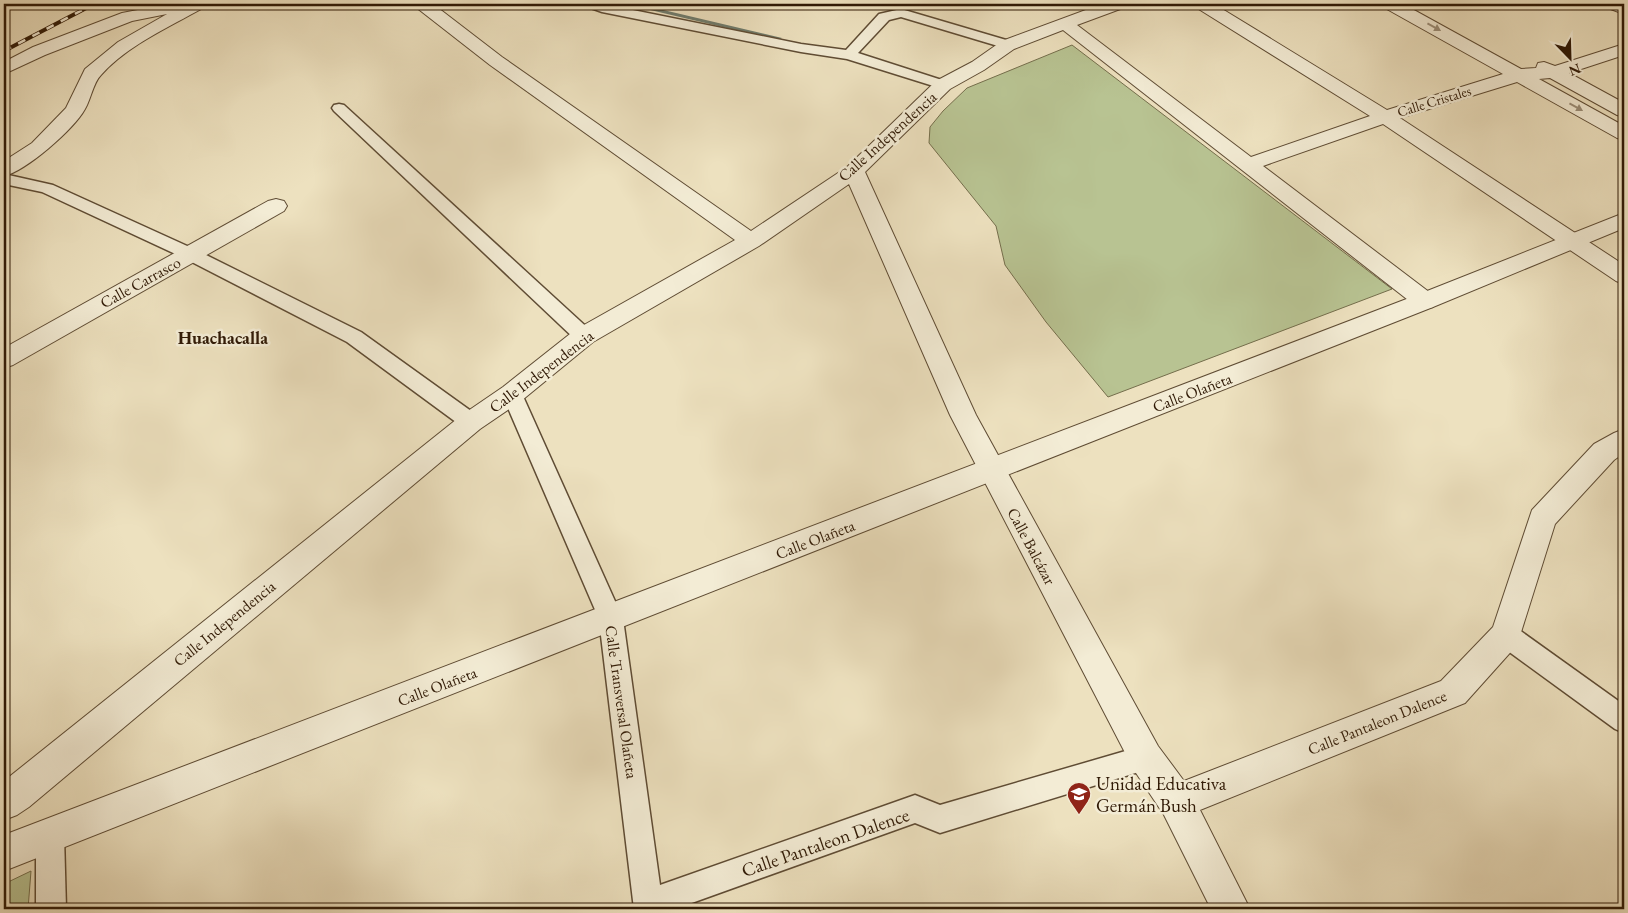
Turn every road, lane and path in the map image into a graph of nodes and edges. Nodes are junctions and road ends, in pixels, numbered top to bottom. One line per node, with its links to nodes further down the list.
1 (197, 4): 14 (street); 23 (street)
2 (423, 4): 28 (street)
3 (593, 4): 12 (lane)
4 (1117, 4): 9 (street, Calle Independencia)
5 (1203, 4): 20 (street)
6 (1391, 4): 16 (street, one-way to 16)
7 (1614, 4): 8 (street)
8 (1624, 9)
9 (1064, 23): 10 (street, Calle Independencia); 22 (street)
10 (1008, 45): 12 (lane); 17 (street, Calle Independencia)
11 (1624, 49): 15 (street, Calle Cristales)
12 (849, 55): 17 (lane)
13 (1529, 59): 15 (street)
14 (4, 69)
15 (1554, 72): 16 (street, Calle Cristales); 19 (street)
16 (1519, 75): 20 (street, Calle Cristales); 21 (street, one-way to 21)
17 (943, 85): 24 (street, Calle Independencia)
18 (339, 108): 33 (lane)
19 (1624, 111)
20 (1385, 117): 22 (street, Calle Cristales); 29 (street)
21 (1624, 134)
22 (1247, 165): 32 (street)
23 (4, 170)
24 (854, 171): 28 (street, Calle Independencia); 38 (street, Calle Balcázar)
25 (4, 179): 30 (lane)
26 (276, 206): 30 (street, Calle Carrasco)
27 (1624, 220): 29 (street, Calle Olañeta)
28 (751, 241): 33 (street, Calle Independencia)
29 (1571, 241): 31 (street); 32 (street, Calle Olañeta)
30 (190, 254): 34 (street, Calle Carrasco); 36 (lane)
31 (1624, 276)
32 (1425, 302): 38 (street, Calle Olañeta)
33 (584, 336): 35 (street, Calle Independencia)
34 (4, 358)
35 (512, 394): 36 (street, Calle Independencia); 39 (lane, Calle Transversal Olañeta)
36 (471, 422): 43 (street, Calle Independencia)
37 (1624, 440): 40 (street, Calle Pantaleon Dalence)
38 (991, 470): 39 (street, Calle Olañeta); 42 (street, Calle Balcázar)
39 (611, 619): 45 (street, Calle Olañeta); 47 (lane, Calle Transversal Olañeta)
40 (1506, 634): 41 (lane); 44 (street, Calle Pantaleon Dalence)
41 (1624, 720)
42 (1146, 758): 44 (street, Calle Balcázar); 47 (lane, Calle Pantaleon Dalence)
43 (8, 792)
44 (1177, 802): 49 (street, Calle Balcázar)
45 (50, 835): 46 (street, Calle Olañeta); 48 (lane)
46 (4, 854)
47 (649, 907)
48 (51, 909)
49 (1232, 909)

